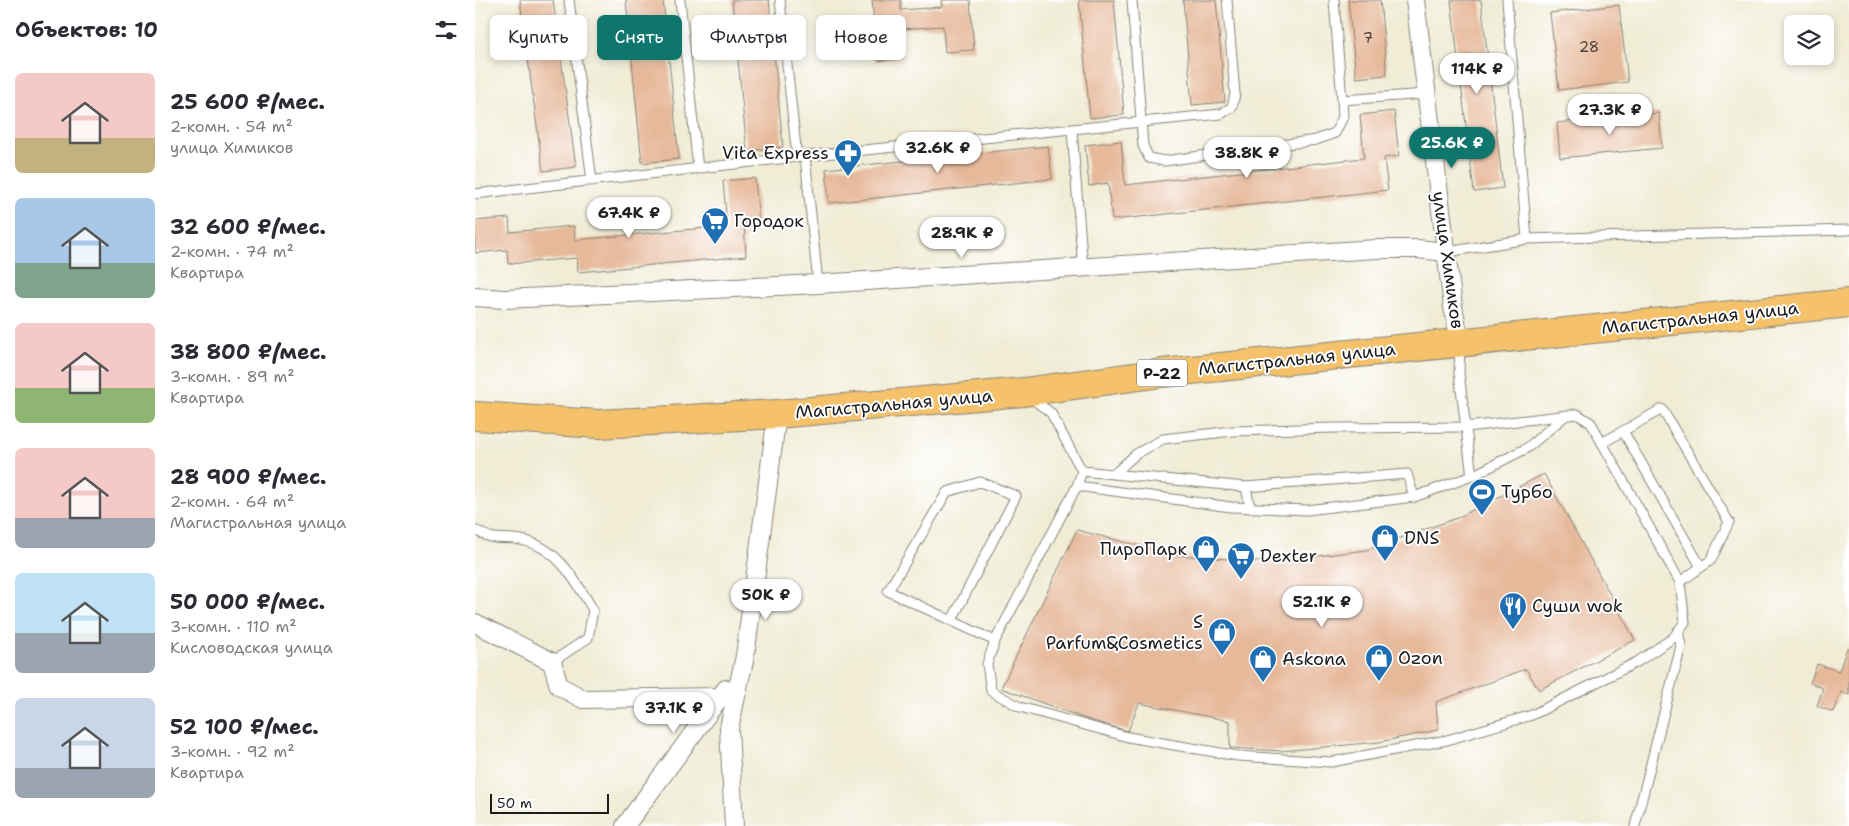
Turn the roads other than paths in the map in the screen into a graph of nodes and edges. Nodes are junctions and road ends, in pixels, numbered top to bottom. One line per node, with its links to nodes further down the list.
1 (569, 0): 15 (lane)
2 (680, 0): 14 (lane)
3 (781, 0): 13 (lane)
4 (1131, 0): 11 (lane)
5 (1227, 0): 11 (lane)
6 (1334, 0): 10 (lane)
7 (1415, 0): 9 (street, улица Химиков)
8 (1507, 0): 18 (lane)
9 (1426, 94): 10 (lane); 19 (street, улица Химиков)
10 (1343, 100): 11 (lane)
11 (1143, 123): 12 (lane)
12 (1072, 130): 13 (lane); 20 (lane)
13 (801, 157): 14 (lane); 21 (lane)
14 (698, 168): 15 (lane)
15 (592, 180): 16 (lane)
16 (475, 194)
17 (1849, 230): 18 (lane)
18 (1527, 239): 19 (lane)
19 (1447, 252): 20 (street); 24 (street, улица Химиков)
20 (1083, 269): 21 (street)
21 (817, 284): 22 (street)
22 (475, 297)
23 (1849, 304): 24 (highway, Магистральная улица / Р-22)
24 (1460, 341): 25 (highway, Магистральная улица / Р-22); 29 (lane)
25 (1024, 392): 26 (highway, Магистральная улица / Р-22); 32 (lane)
26 (777, 414): 28 (highway, Магистральная улица / Р-22); 46 (street)
27 (1566, 415): 29 (lane); 31 (lane); 34 (lane)
28 (475, 416)
29 (1467, 427): 33 (lane); 34 (lane)
30 (1623, 431): 31 (lane); 40 (lane); 40 (lane)
31 (1602, 443): 41 (lane)
32 (1082, 471): 33 (lane); 35 (lane)
33 (1114, 474): 36 (lane)
34 (1472, 476): 37 (lane)
35 (1077, 486): 38 (lane); 45 (lane)
36 (1247, 487): 37 (lane); 38 (lane)
37 (1415, 497): 38 (lane)
38 (1250, 508)
39 (477, 531): 47 (lane)
40 (1701, 568): 41 (lane)
41 (1681, 582): 44 (lane)
42 (952, 620): 42 (lane); 45 (lane)
43 (475, 624): 47 (street)
44 (1678, 631): 45 (lane); 51 (lane)
45 (995, 640)
46 (745, 656): 48 (street); 50 (street)
47 (552, 662): 48 (street)
48 (722, 697): 49 (street)
49 (625, 826)
50 (734, 826)
51 (1635, 826)

